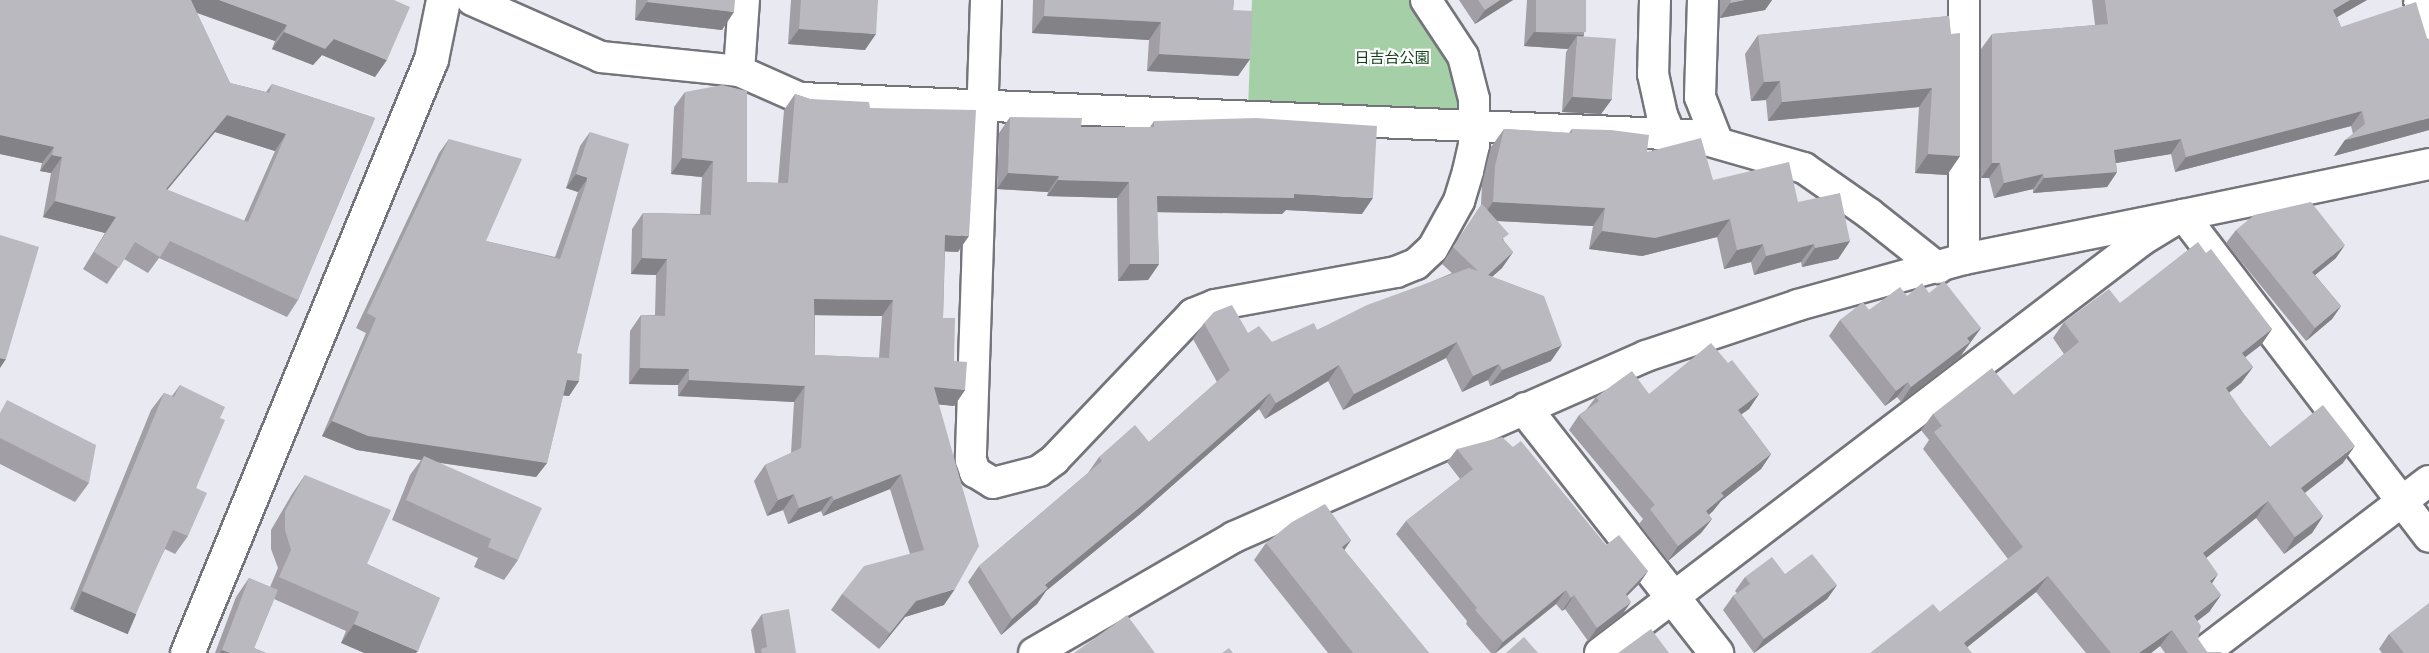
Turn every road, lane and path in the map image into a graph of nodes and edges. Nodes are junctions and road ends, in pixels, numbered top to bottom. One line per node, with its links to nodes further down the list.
1 (443, 0): 24 (street)
2 (471, 0): 11 (street)
3 (744, 0): 11 (street)
4 (986, 0): 12 (street)
5 (1426, 0): 13 (street)
6 (1654, 0): 14 (street)
7 (1702, 0): 15 (street)
8 (1964, 0): 18 (street)
9 (2419, 0): 10 (street)
10 (2429, 42)
11 (739, 71): 12 (street)
12 (983, 103): 13 (street); 13 (street)
13 (1475, 124): 14 (street)
14 (1670, 134): 15 (street)
15 (1718, 143): 18 (street)
16 (2429, 164): 17 (street)
17 (2183, 215): 18 (street); 21 (street); 23 (street)
18 (1951, 263): 19 (street)
19 (1525, 409): 23 (street); 25 (street)
20 (2429, 481): 21 (street)
21 (2402, 502): 22 (street); 28 (street)
22 (2429, 537)
23 (1672, 597): 26 (street); 27 (street)
24 (187, 653)
25 (1034, 653)
26 (1600, 653)
27 (1716, 653)
28 (2203, 653)

